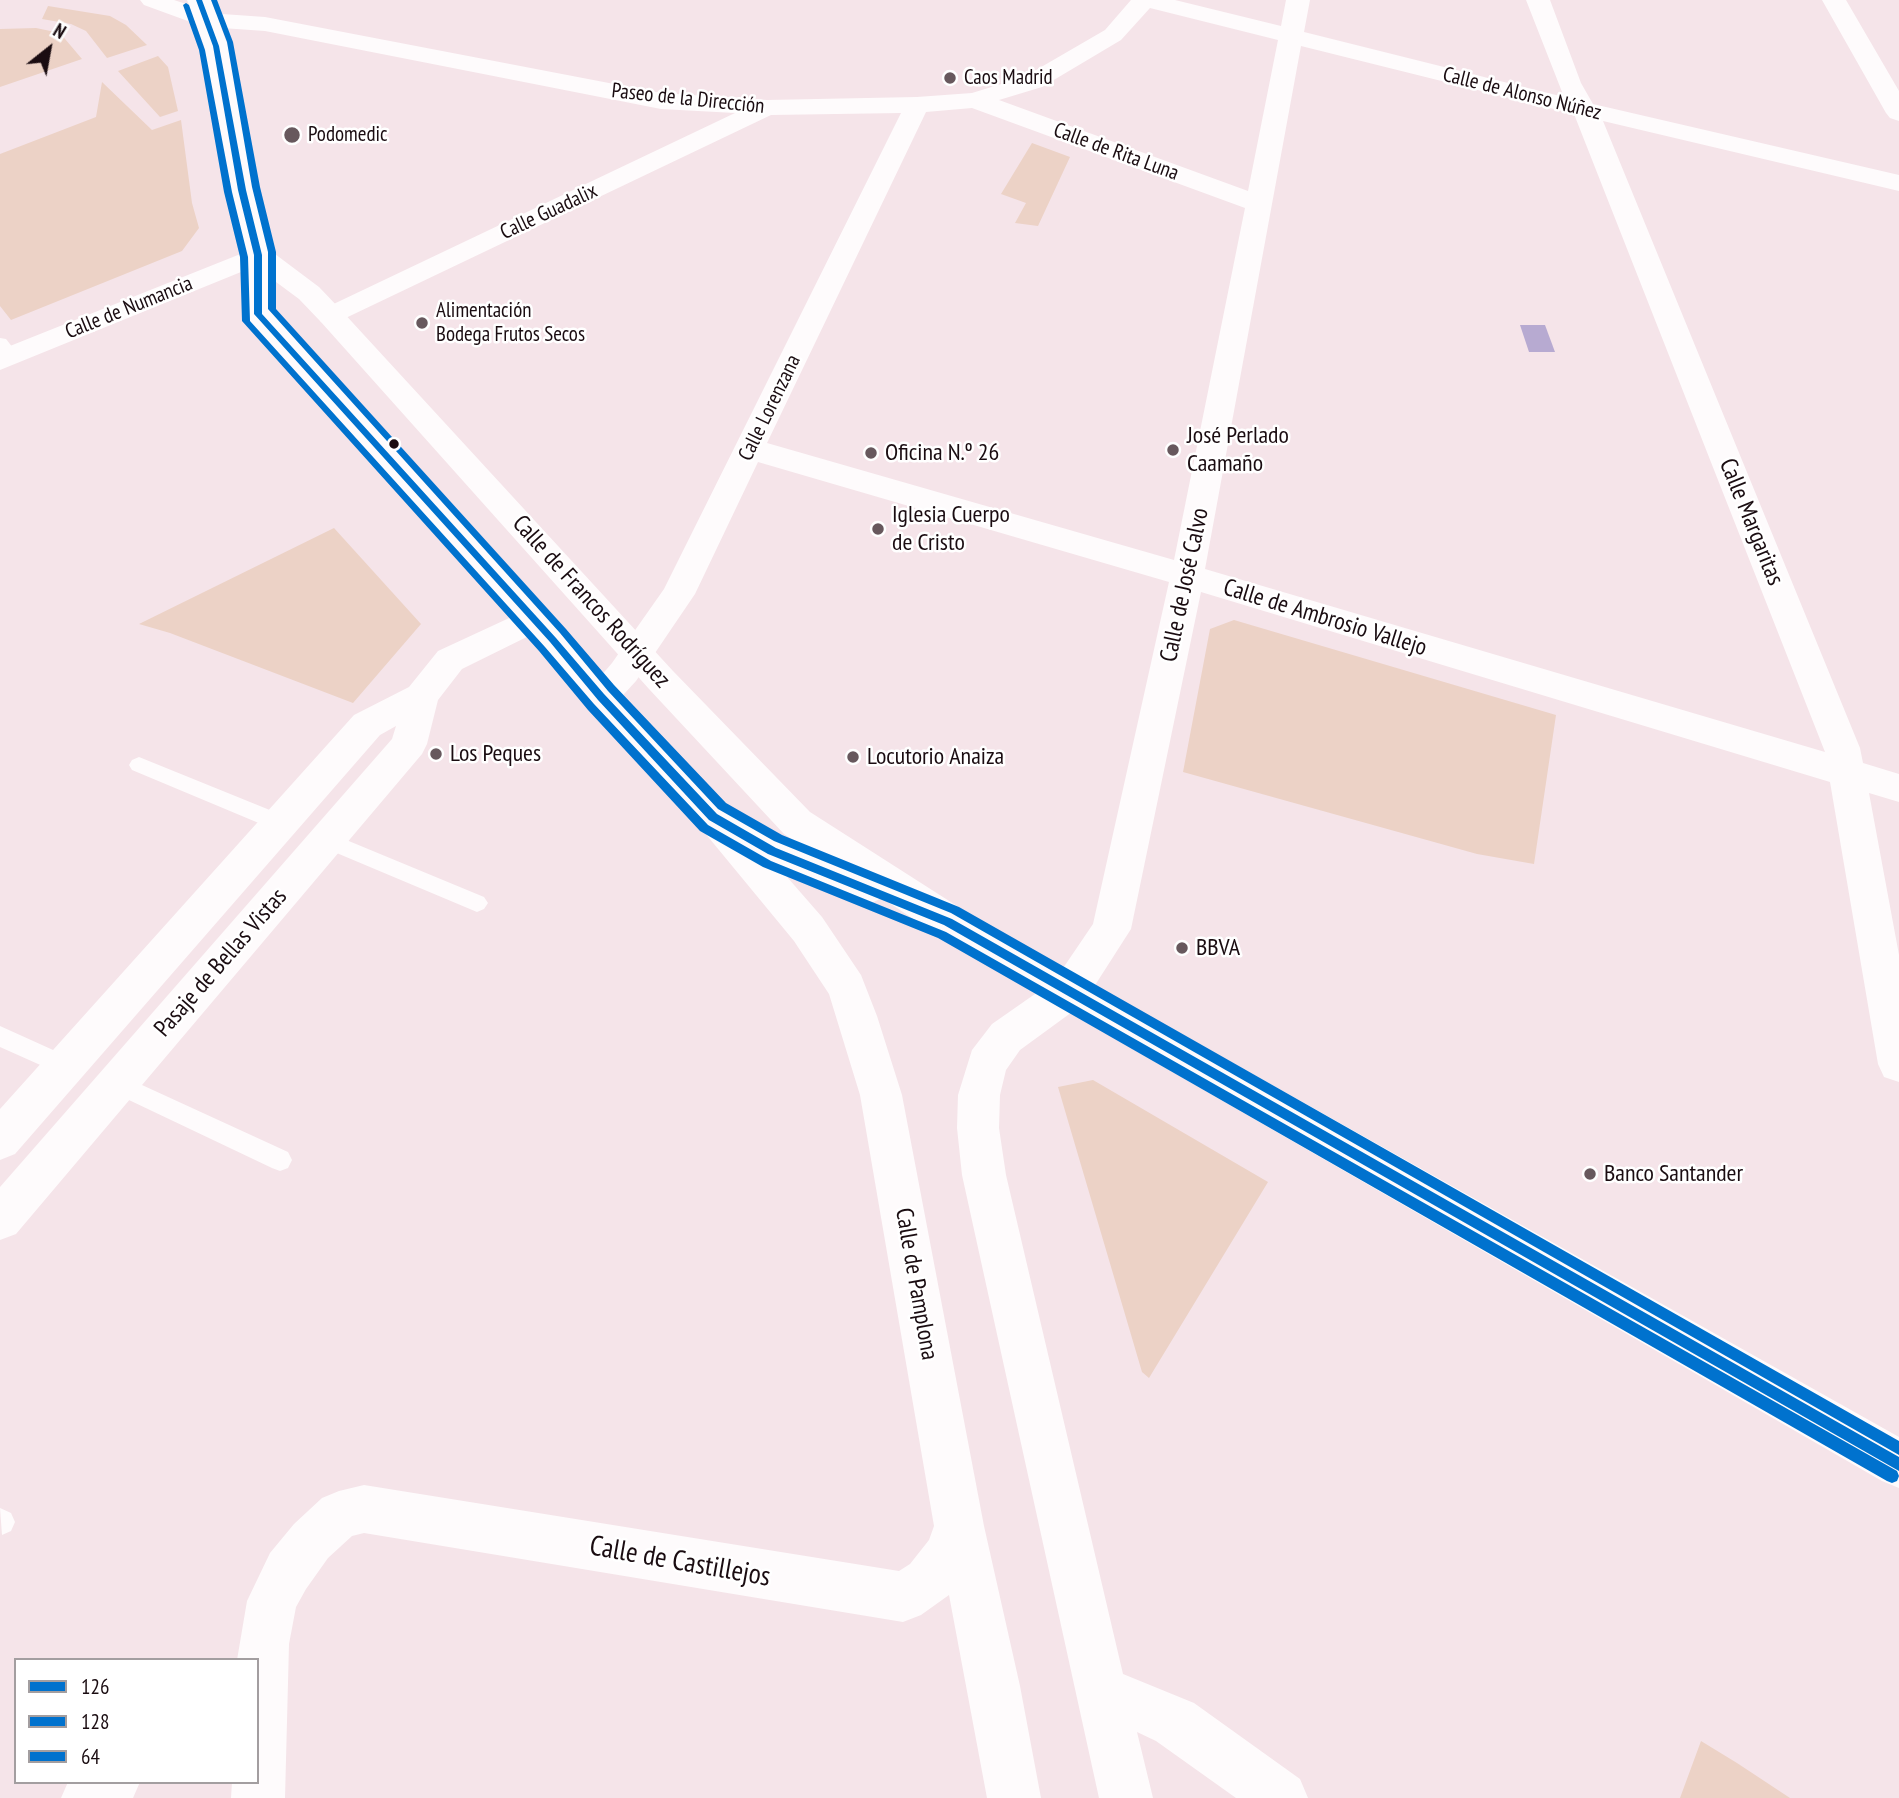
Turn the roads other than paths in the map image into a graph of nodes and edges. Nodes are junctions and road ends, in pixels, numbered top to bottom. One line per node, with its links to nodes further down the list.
1 (152, 0): 6 (street)
2 (1145, 0): 7 (street, Calle de Alonso Núñez); 8 (street, Paseo de la Dirección)
3 (1298, 0): 7 (street, Calle de José Calvo)
4 (1538, 0): 11 (street, Calle Margaritas)
5 (1834, 0): 12 (street)
6 (203, 10): 10 (street, Paseo de la Dirección); 15 (street, Calle de Francos Rodríguez)
7 (1291, 38): 11 (street, Calle de Alonso Núñez); 14 (street, Calle de José Calvo)
8 (974, 100): 9 (street, Paseo de la Dirección); 14 (street, Calle de Rita Luna)
9 (917, 105): 10 (street, Paseo de la Dirección); 18 (street, Calle Lorenzana)
10 (767, 108): 16 (street, Calle Guadalix)
11 (1582, 109): 13 (street, Calle de Alonso Núñez); 25 (street, Calle Margaritas)
12 (1899, 113)
13 (1899, 183)
14 (1259, 204): 19 (street, Calle de José Calvo)
15 (258, 255): 16 (street, Calle de Francos Rodríguez); 17 (street, Calle de Numancia); 20 (street, Calle de Francos Rodríguez)
16 (331, 316): 21 (street, Calle de Francos Rodríguez)
17 (4, 354)
18 (750, 449): 19 (street, Calle de Ambrosio Vallejo); 21 (street, Calle Lorenzana)
19 (1188, 576): 25 (street, Calle de Ambrosio Vallejo); 32 (street, Calle de José Calvo)
20 (533, 620): 22 (street, Pasaje de Bellas Vistas); 23 (street, Calle de Francos Rodríguez)
21 (637, 653): 23 (street, Calle Lorenzana); 31 (street, Calle de Francos Rodríguez)
22 (421, 696): 28 (street, Pasaje de Bellas Vistas); 29 (street, Pasaje de Bellas Vistas)
23 (601, 697): 27 (street, Calle de Francos Rodríguez)
24 (139, 765): 28 (lane)
25 (1848, 774): 26 (street, Calle de Ambrosio Vallejo); 34 (street, Calle Margaritas)
26 (1899, 788)
27 (713, 817): 31 (street, Calle de Francos Rodríguez); 41 (street, Calle de Pamplona)
28 (280, 823): 35 (street, Pasaje de Bellas Vistas)
29 (327, 840): 30 (lane); 36 (street, Pasaje de Bellas Vistas)
30 (477, 902)
31 (948, 922): 32 (street, Calle de Francos Rodríguez)
32 (1069, 992): 40 (street, Calle de Francos Rodríguez); 42 (street)
33 (0, 1036): 35 (lane)
34 (1899, 1064)
35 (65, 1066): 37 (street, Pasaje de Bellas Vistas)
36 (118, 1084): 38 (lane); 39 (street, Pasaje de Bellas Vistas)
37 (0, 1140)
38 (280, 1160)
39 (0, 1219)
40 (1899, 1464)
41 (960, 1526): 43 (street, Calle de Castillejos); 46 (street, Calle de Pamplona)
42 (1103, 1691): 47 (street); 48 (street)
43 (259, 1716)
44 (110, 1784): 45 (street)
45 (88, 1798)
46 (1014, 1798)
47 (1126, 1798)
48 (1281, 1798)

